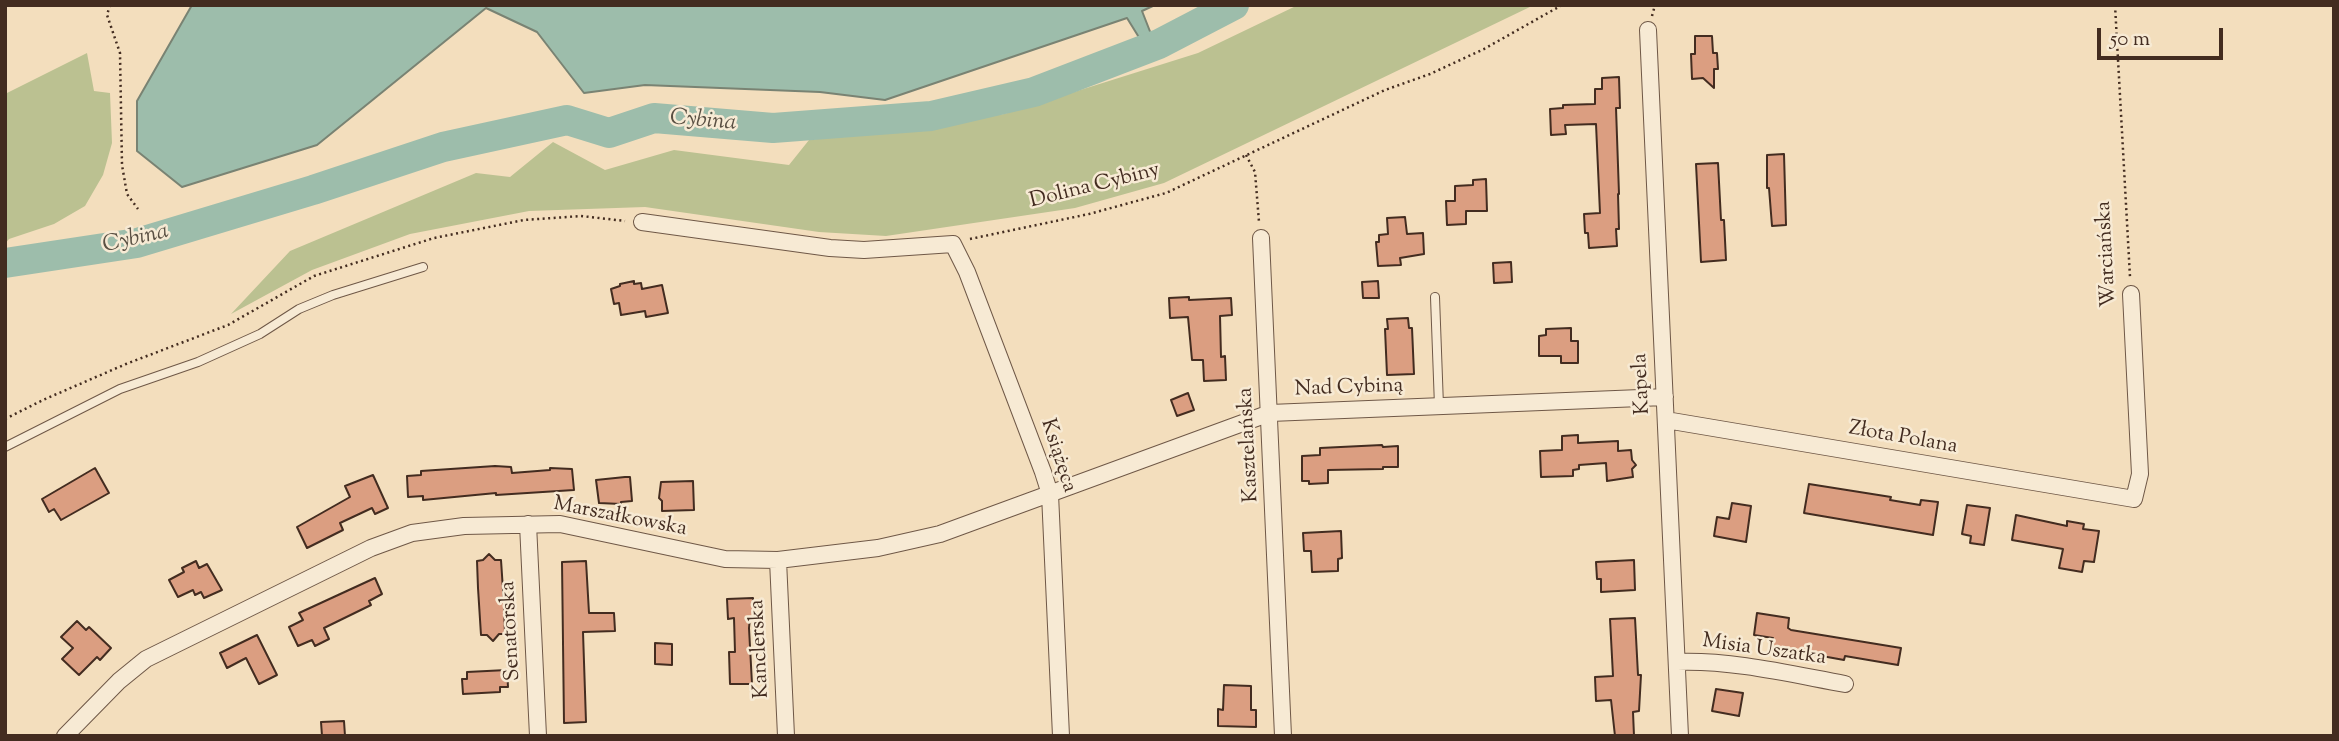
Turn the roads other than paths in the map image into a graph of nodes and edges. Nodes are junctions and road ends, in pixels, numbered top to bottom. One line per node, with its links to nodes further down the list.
1 (1648, 30): 7 (street, Kapela)
2 (642, 222): 12 (street, Książęca)
3 (1261, 237): 9 (street, Kasztelańska)
4 (423, 267): 11 (lane)
5 (2131, 294): 13 (street, Warciańska)
6 (1435, 297): 8 (lane)
7 (1665, 397): 8 (street, Nad Cybiną); 10 (street, Kapela)
8 (1439, 406): 9 (street, Nad Cybiną)
9 (1270, 413): 12 (street, Nad Cybiną); 22 (street, Kasztelańska)
10 (1666, 420): 13 (street, Złota Polana); 16 (street, Kapela)
11 (5, 447)
12 (1050, 494): 15 (street, Marszałkowska); 21 (street, Książęca)
13 (2134, 499)
14 (528, 524): 15 (street, Marszałkowska); 18 (street, Marszałkowska); 19 (street, Senatorska)
15 (778, 560): 20 (street, Kanclerska)
16 (1677, 662): 17 (street, Misia Uszatka); 23 (street, Kapela)
17 (1845, 684)
18 (65, 736)
19 (538, 736)
20 (786, 736)
21 (1061, 736)
22 (1283, 736)
23 (1680, 736)

